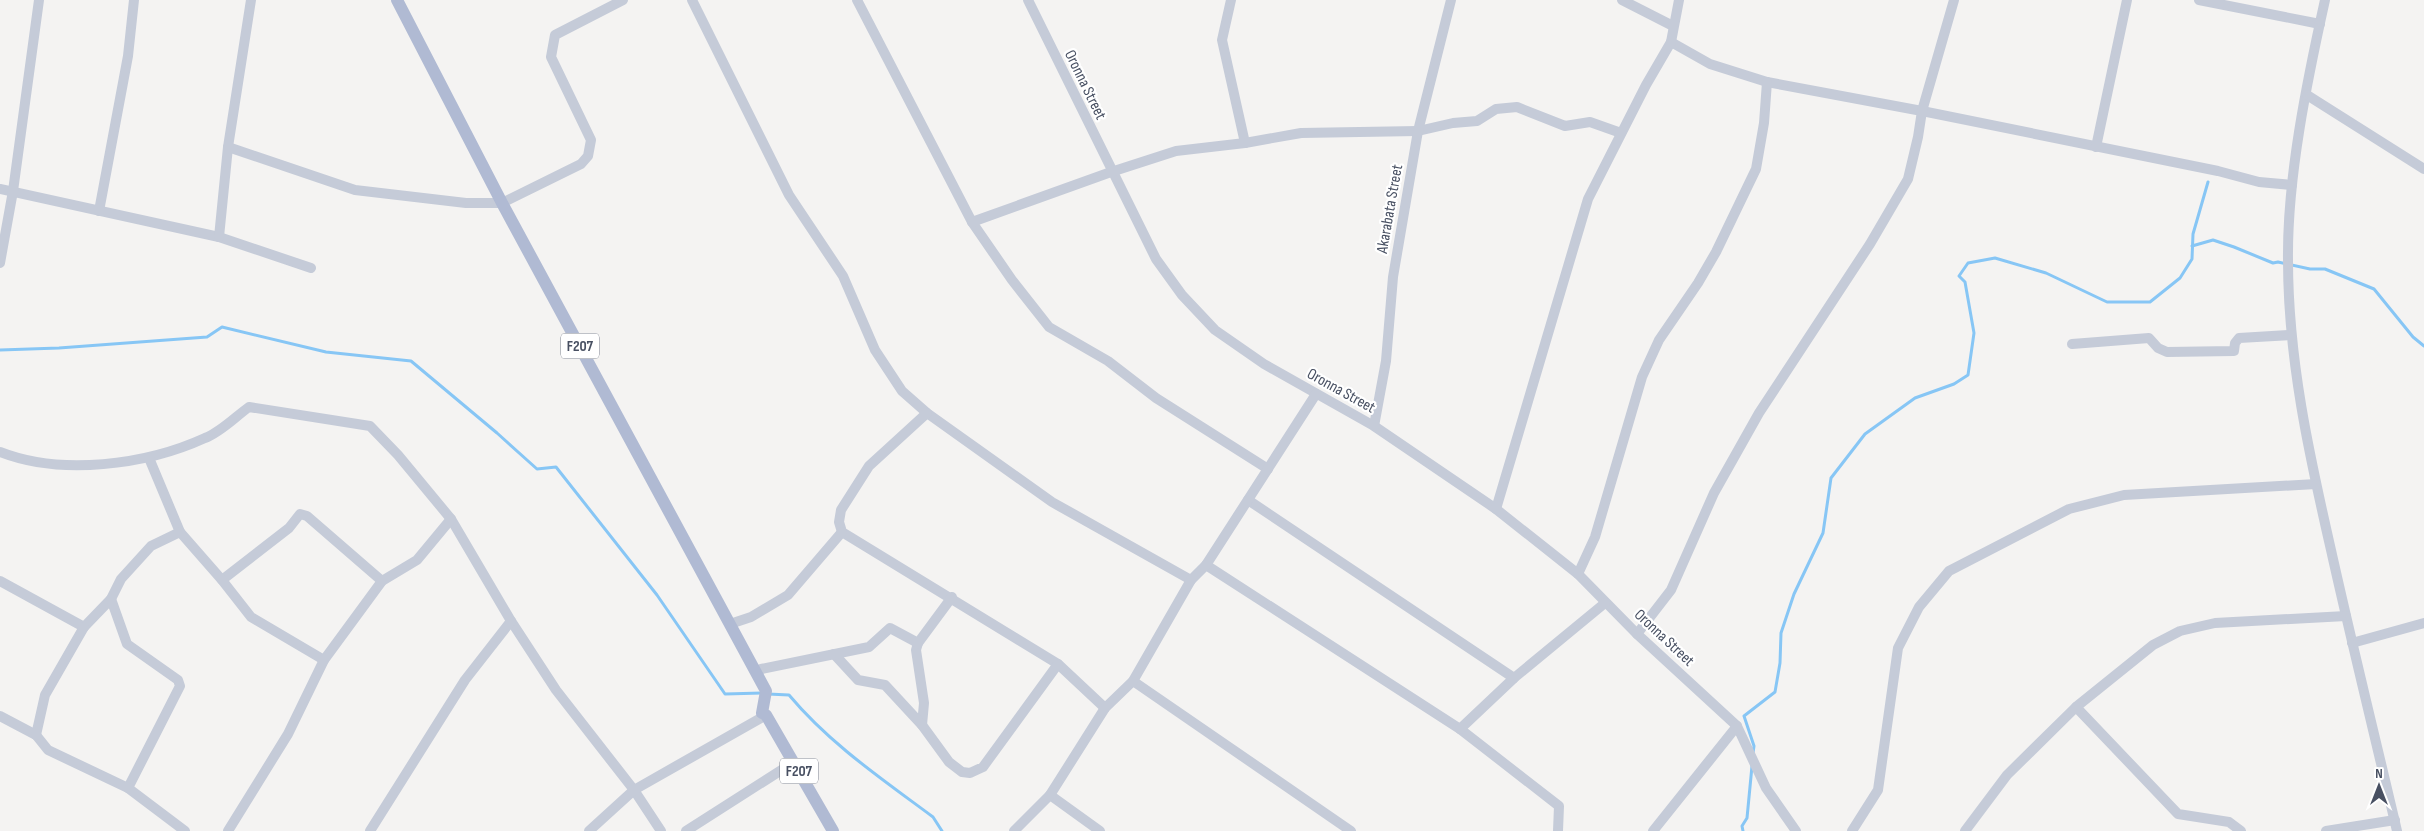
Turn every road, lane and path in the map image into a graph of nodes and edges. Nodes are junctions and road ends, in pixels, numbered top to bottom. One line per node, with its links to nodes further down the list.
1 (38, 0): 32 (street)
2 (134, 0): 34 (street)
3 (251, 0): 26 (street)
4 (397, 0): 33 (main road, F207)
5 (623, 0): 33 (street)
6 (692, 0): 42 (street)
7 (857, 0): 35 (street)
8 (1028, 0): 29 (street, Oronna Street)
9 (1231, 0): 25 (street)
10 (1451, 0): 23 (street, Akarabata Street)
11 (1622, 0): 18 (street)
12 (1678, 0): 18 (street)
13 (1954, 0): 22 (street)
14 (2127, 0): 27 (street)
15 (2199, 0): 17 (street)
16 (2325, 0): 17 (street)
17 (2320, 24): 21 (street)
18 (1673, 26): 19 (street)
19 (1671, 42): 20 (street); 24 (street)
20 (1767, 82): 22 (street); 54 (street)
21 (2307, 95): 28 (street); 30 (street)
22 (1922, 110): 27 (street); 67 (street)
23 (1418, 131): 24 (street); 25 (street); 43 (street, Akarabata Street)
24 (1621, 133): 49 (street)
25 (1245, 143): 29 (street)
26 (228, 147): 33 (street); 36 (street)
27 (2096, 147): 30 (street)
28 (2424, 169)
29 (1111, 172): 35 (street); 41 (street, Oronna Street)
30 (2292, 185): 39 (street)
31 (0, 189): 32 (street)
32 (13, 191): 34 (street); 37 (street)
33 (502, 203): 65 (main road, F207)
34 (99, 211): 36 (street)
35 (972, 222): 46 (street)
36 (219, 237): 38 (street)
37 (0, 263)
38 (311, 268)
39 (2290, 335): 40 (street); 47 (street)
40 (2072, 344)
41 (1316, 394): 43 (street, Oronna Street); 46 (street)
42 (927, 414): 52 (street); 56 (street)
43 (1374, 426): 49 (street, Oronna Street)
44 (0, 452): 45 (street)
45 (149, 458): 50 (street); 51 (street)
46 (1268, 468): 48 (street)
47 (2316, 484): 62 (street); 102 (street)
48 (1248, 500): 53 (street); 74 (street)
49 (1496, 509): 54 (street, Oronna Street)
50 (450, 519): 58 (street); 63 (street)
51 (180, 532): 55 (street); 60 (street)
52 (842, 532): 59 (street); 65 (street)
53 (1206, 565): 56 (street); 82 (street)
54 (1578, 574): 61 (street, Oronna Street)
55 (222, 580): 58 (street); 71 (street)
56 (1191, 580): 75 (street)
57 (0, 581): 66 (street)
58 (382, 581): 71 (street)
59 (952, 597): 68 (street); 72 (street)
60 (111, 599): 66 (street); 85 (street)
61 (1604, 603): 67 (street, Oronna Street); 74 (street)
62 (2346, 616): 69 (street); 76 (street)
63 (511, 621): 86 (street); 92 (street)
64 (2424, 623): 69 (street)
65 (730, 624): 73 (main road, F207)
66 (84, 626): 83 (street)
67 (1637, 634): 81 (street, Oronna Street)
68 (918, 643): 70 (street); 80 (street)
69 (2352, 643): 88 (street)
70 (834, 654): 73 (street); 80 (street)
71 (324, 660): 91 (street)
72 (1058, 664): 77 (street); 80 (street)
73 (757, 675): 78 (main road, F207)
74 (1514, 678): 82 (street)
75 (1133, 681): 77 (street); 99 (street)
76 (2076, 707): 103 (street); 104 (street)
77 (1105, 708): 87 (street)
78 (764, 714): 84 (main road, F207); 86 (street)
79 (0, 716): 83 (street)
80 (922, 725)
81 (1738, 728): 100 (street); 101 (street)
82 (1460, 729): 89 (street)
83 (36, 735): 85 (street)
84 (794, 762): 95 (street); 96 (main road, F207)
85 (128, 788): 90 (street)
86 (634, 790): 93 (street); 94 (street)
87 (1050, 795): 97 (street); 98 (street)
88 (2395, 820): 105 (street); 106 (street)
89 (1561, 830)
90 (185, 831)
91 (228, 831)
92 (370, 831)
93 (589, 831)
94 (661, 831)
95 (686, 831)
96 (833, 831)
97 (1014, 831)
98 (1100, 831)
99 (1351, 831)
100 (1653, 831)
101 (1796, 831)
102 (1852, 831)
103 (1965, 831)
104 (2241, 831)
105 (2326, 831)
106 (2397, 831)

